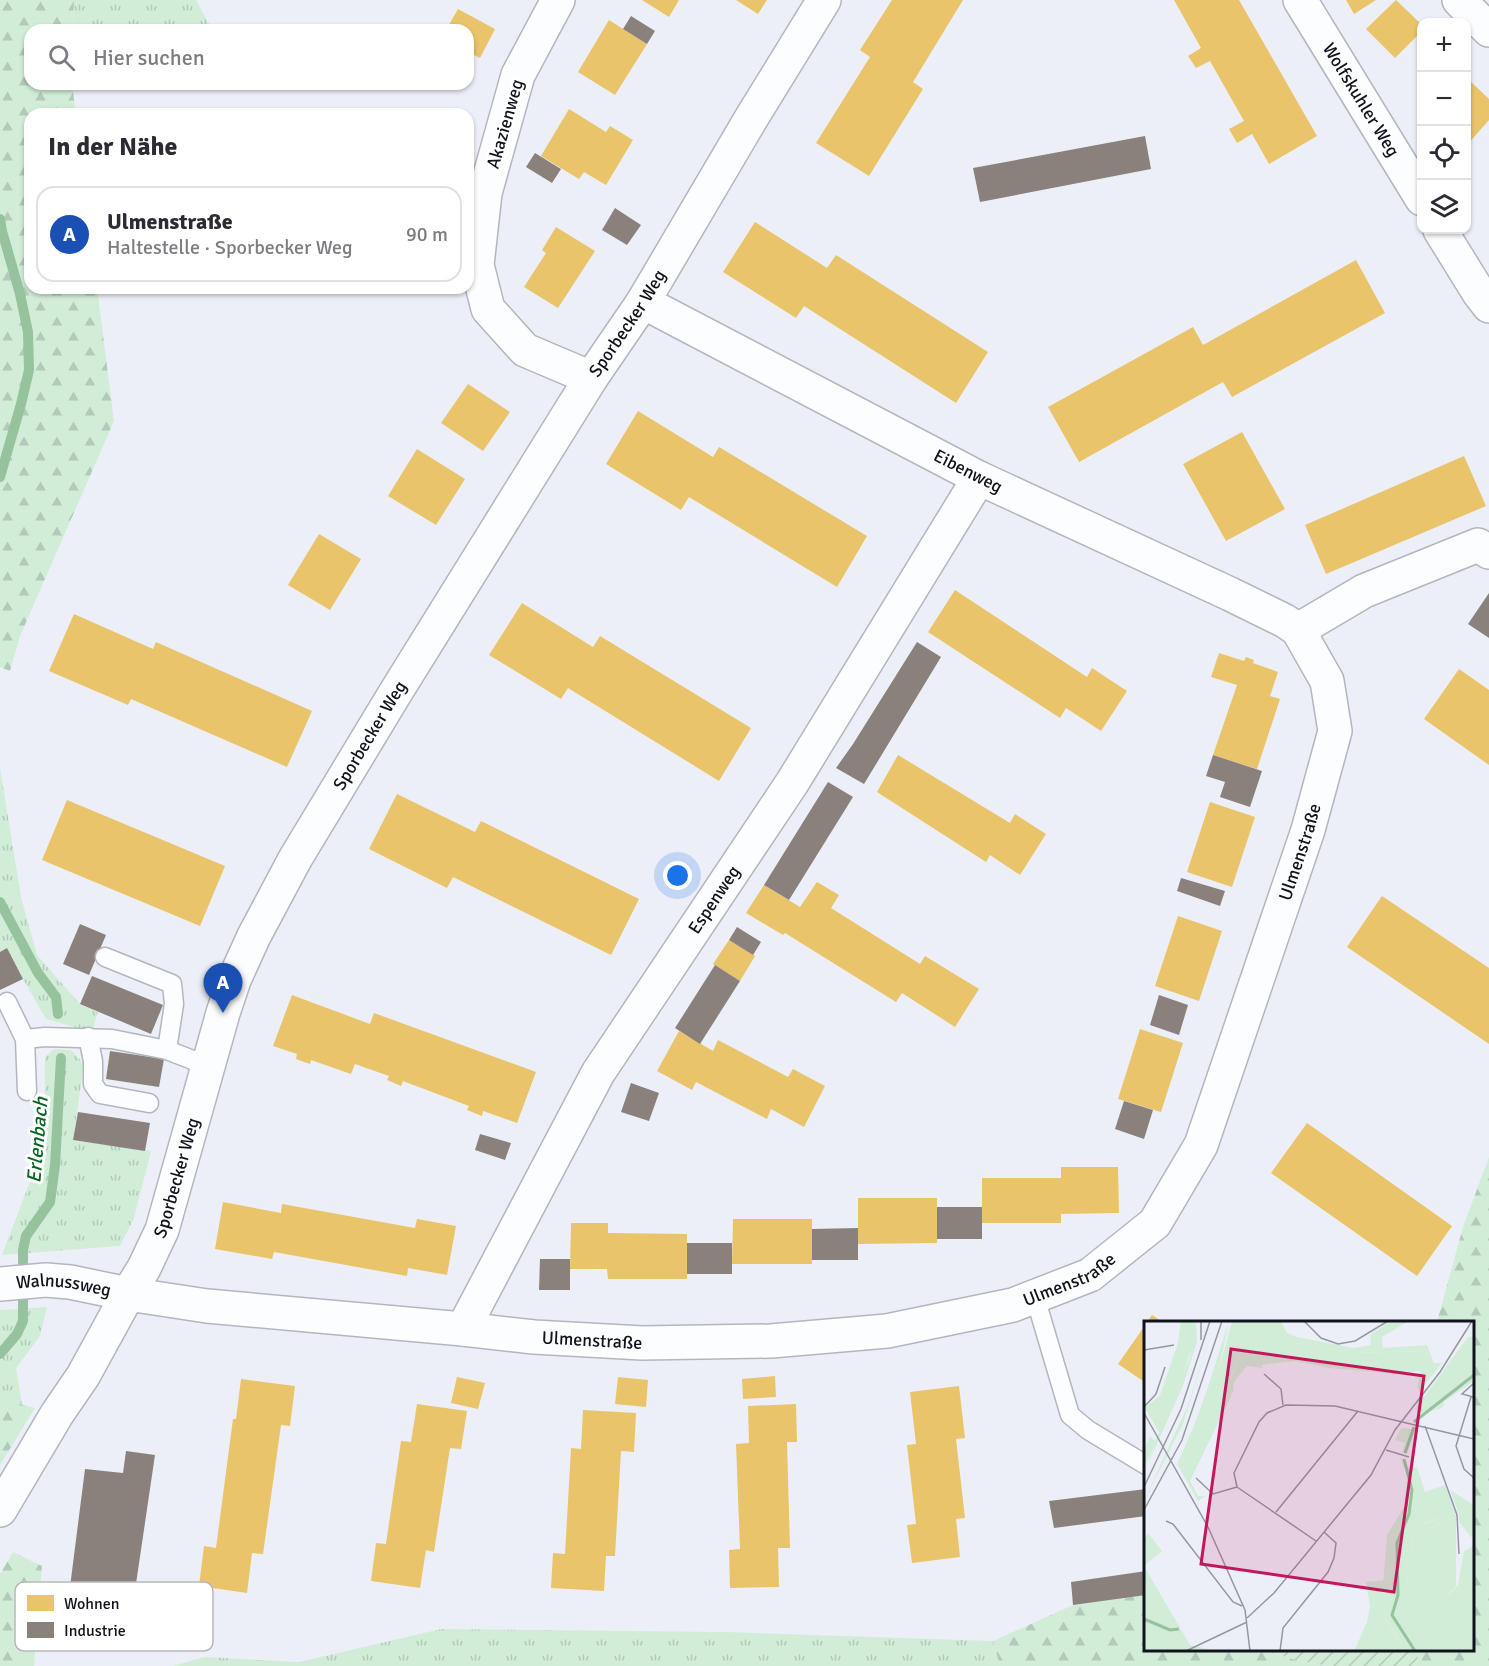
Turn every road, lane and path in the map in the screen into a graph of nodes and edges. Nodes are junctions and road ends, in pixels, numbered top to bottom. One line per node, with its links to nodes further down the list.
1 (558, 0): 10 (street, Akazienweg)
2 (824, 0): 8 (street, Sporbecker Weg)
3 (1300, 0): 6 (street, Wolfskuhler Weg)
4 (1459, 0): 5 (street)
5 (1489, 30)
6 (1417, 191)
7 (1442, 234): 9 (street)
8 (643, 302): 10 (street, Sporbecker Weg); 11 (street, Eibenweg)
9 (1489, 306)
10 (591, 378): 19 (street, Sporbecker Weg)
11 (979, 478): 13 (street, Eibenweg); 25 (street, Espenweg)
12 (1489, 552): 13 (street)
13 (1298, 630): 24 (street, Ulmenstraße)
14 (105, 957): 18 (lane)
15 (7, 1002): 17 (lane)
16 (88, 1037): 17 (lane); 18 (lane); 21 (lane)
17 (25, 1040): 20 (lane)
18 (167, 1050): 19 (lane)
19 (208, 1066): 23 (street, Sporbecker Weg)
20 (27, 1091)
21 (149, 1103)
22 (1, 1284): 23 (street, Walnussweg)
23 (128, 1294): 25 (street, Ulmenstraße); 27 (street, Sporbecker Weg)
24 (1035, 1297): 25 (street, Ulmenstraße); 26 (lane)
25 (463, 1329)
26 (1144, 1465)
27 (0, 1510)

